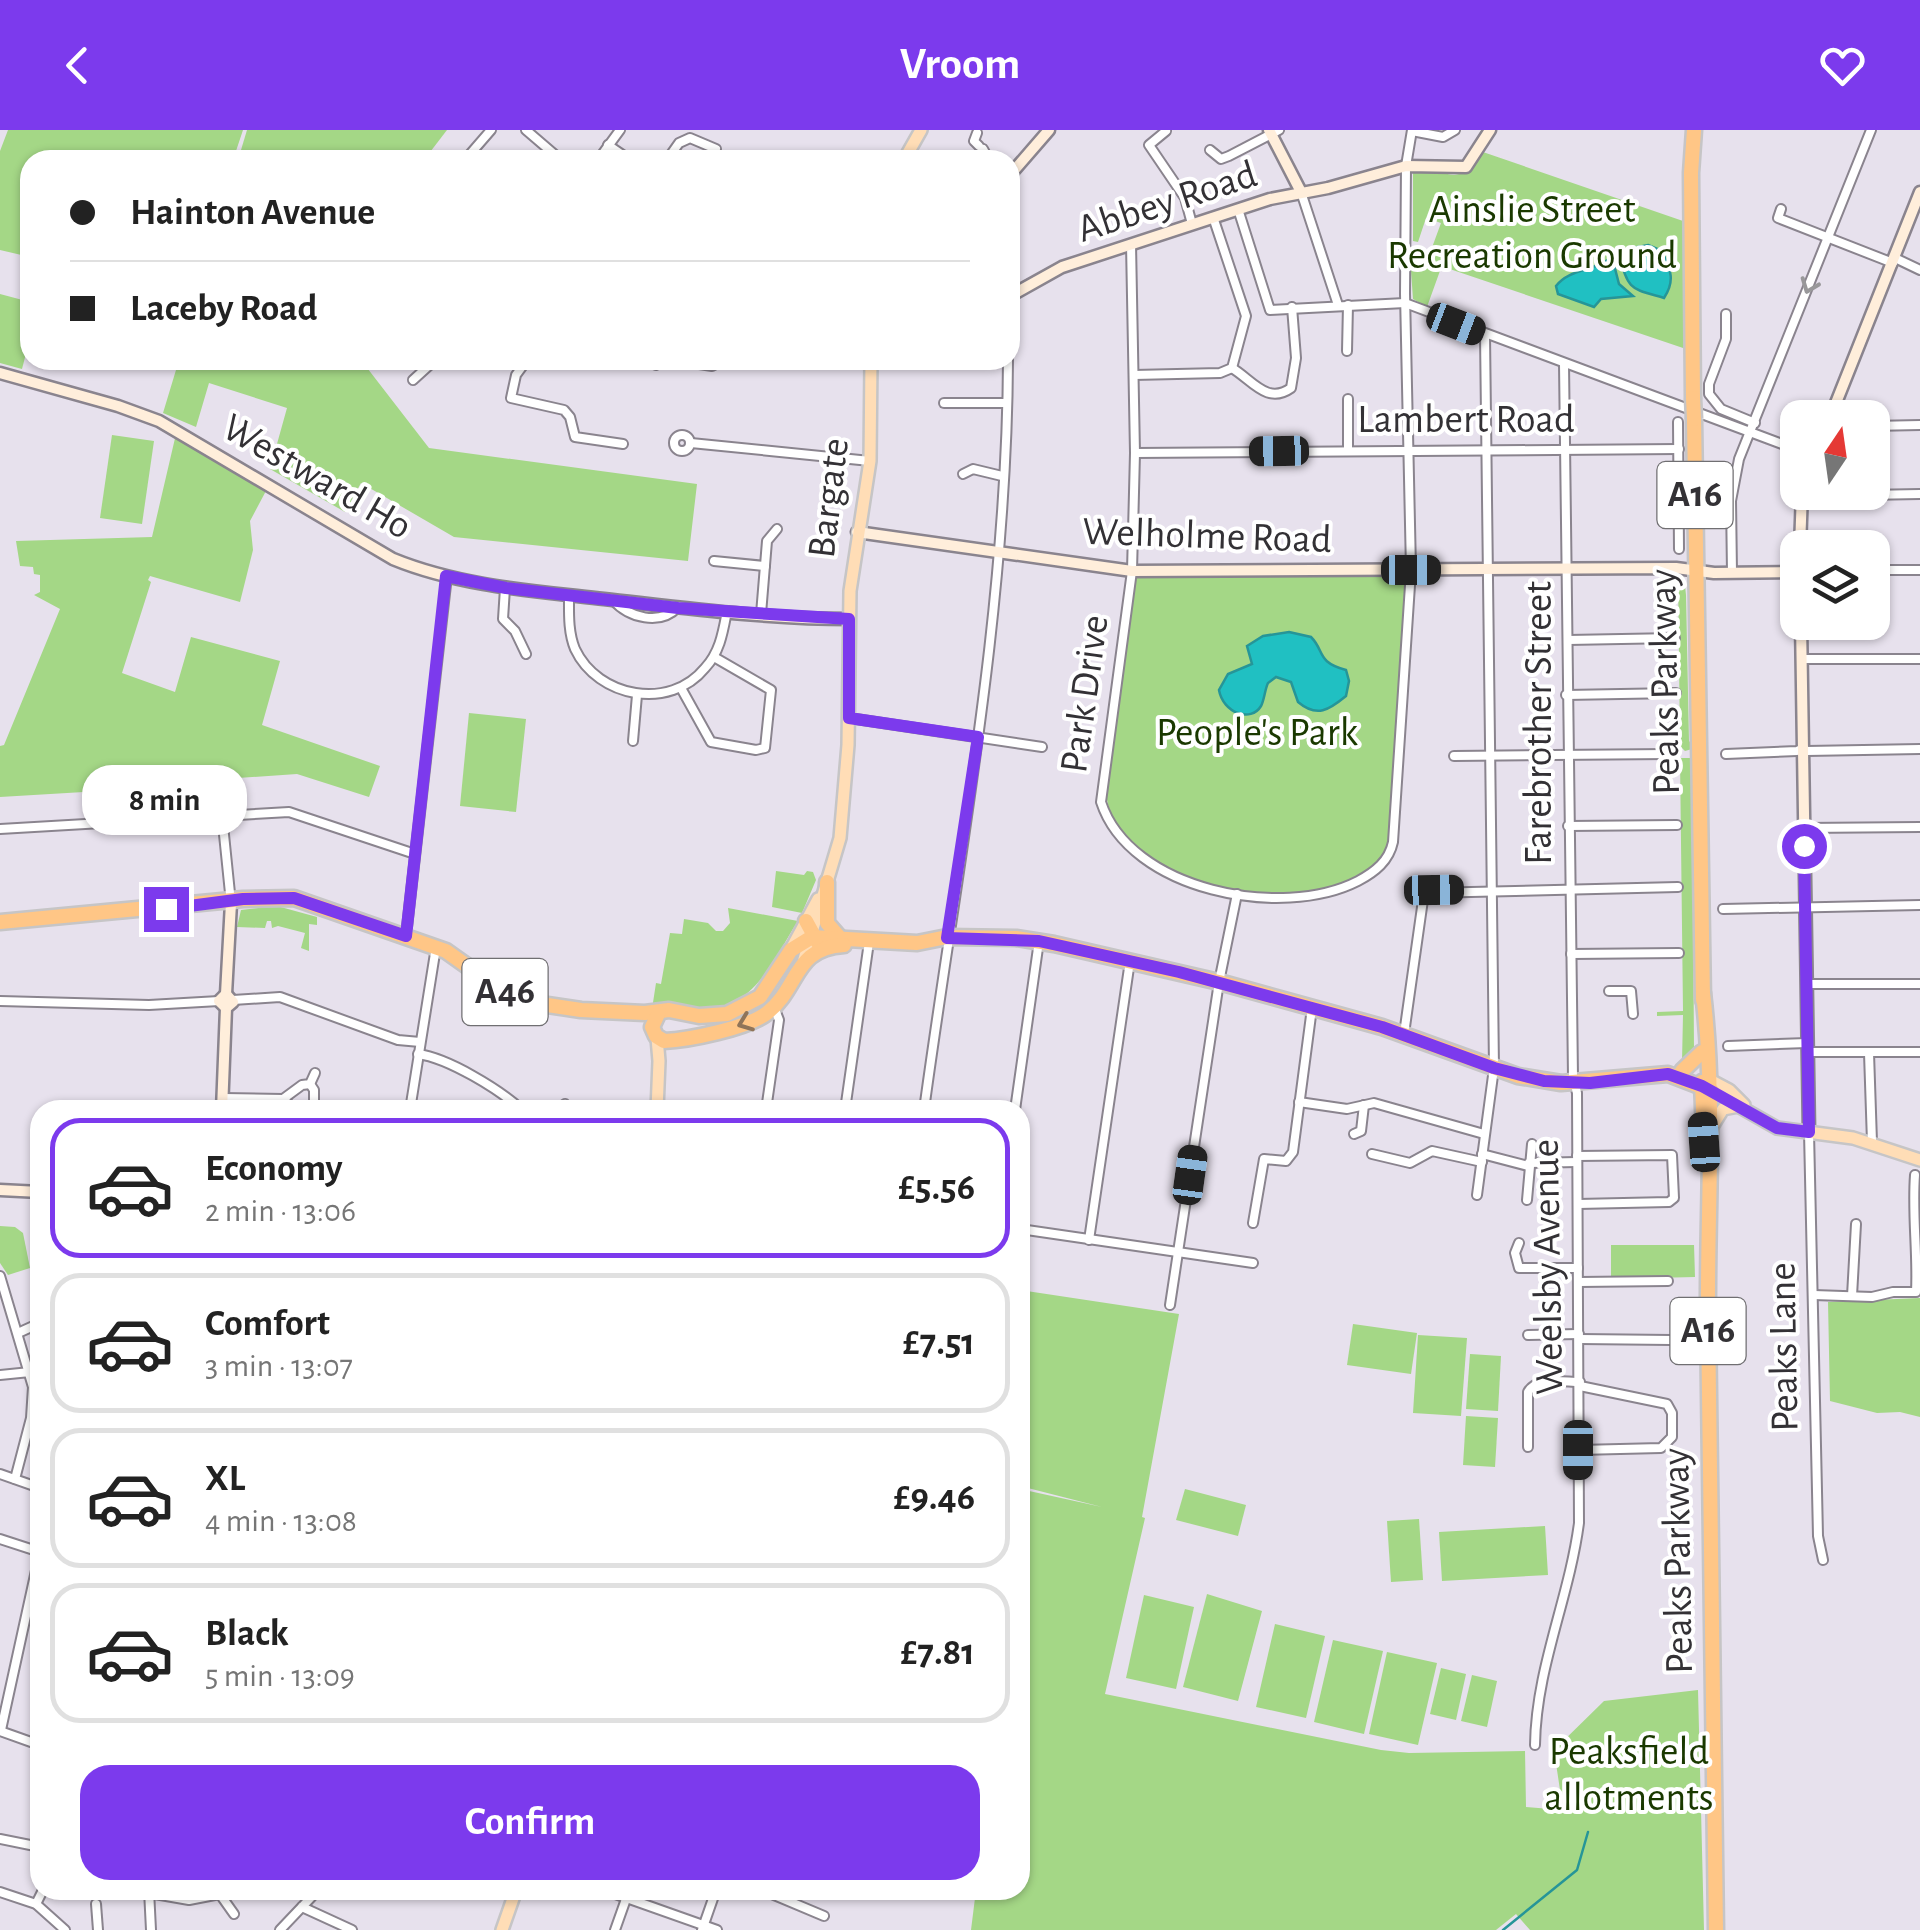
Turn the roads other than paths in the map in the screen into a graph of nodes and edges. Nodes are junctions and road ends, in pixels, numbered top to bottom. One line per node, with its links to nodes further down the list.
1 (491, 130): 15 (street)
2 (526, 130): 16 (street)
3 (620, 130): 13 (street)
4 (1167, 130): 29 (street)
5 (1412, 130): 12 (street); 23 (street)
6 (1490, 130): 23 (main road, Abbey Road)
7 (1694, 130): 56 (highway, Peaks Parkway / A16, bridge)
8 (1871, 130): 30 (street)
9 (1273, 131): 21 (street); 24 (main road)
10 (977, 132): 20 (street)
11 (1044, 132): 22 (main road)
12 (1452, 133)
13 (608, 146): 17 (street); 18 (street)
14 (716, 149): 19 (street)
15 (474, 150)
16 (549, 150)
17 (605, 150)
18 (614, 150)
19 (673, 150)
20 (982, 150)
21 (1210, 150)
22 (1020, 162)
23 (1406, 166): 24 (main road, Abbey Road); 35 (street)
24 (1301, 192): 26 (main road, Abbey Road); 36 (street)
25 (1920, 192): 32 (main road)
26 (1238, 209): 28 (main road, Abbey Road); 37 (street)
27 (1781, 209): 30 (street)
28 (1213, 217): 29 (main road, Abbey Road); 42 (street)
29 (1192, 224): 31 (main road, Abbey Road)
30 (1828, 239): 32 (street); 59 (street, one-way to 59)
31 (1132, 244): 34 (main road, Abbey Road); 48 (street)
32 (1894, 260): 33 (street); 53 (main road)
33 (1920, 270)
34 (1020, 290)
35 (1405, 303): 36 (street); 39 (street); 65 (street)
36 (1343, 305): 37 (street); 40 (street)
37 (1292, 307): 50 (street)
38 (1726, 314): 59 (street)
39 (1485, 335): 41 (street); 66 (street)
40 (1348, 351)
41 (1564, 364): 59 (street); 67 (street, Farebrother Street)
42 (1232, 368): 48 (street); 50 (street)
43 (424, 370): 49 (street)
44 (520, 370): 62 (street)
45 (871, 370): 70 (main road, Bargate)
46 (1008, 370): 55 (street)
47 (0, 373): 91 (main road, Westward Ho)
48 (1134, 376): 68 (street)
49 (413, 380)
50 (1261, 390): 51 (street)
51 (1252, 399)
52 (1348, 399): 64 (street)
53 (1837, 400)
54 (944, 403): 55 (street)
55 (1007, 403): 73 (street)
56 (1686, 420): 63 (street); 88 (highway, Peaks Parkway / A16)
57 (1920, 425): 58 (street)
58 (1890, 426)
59 (1754, 427): 60 (street); 89 (street)
60 (1780, 441)
61 (691, 443): 70 (street)
62 (623, 444)
63 (1679, 449): 67 (street, Lambert Road); 78 (street)
64 (1348, 450): 65 (street, Lambert Road); 68 (street, Lambert Road)
65 (1407, 450): 66 (street, Lambert Road); 82 (street)
66 (1486, 450): 67 (street, Lambert Road); 83 (street)
67 (1566, 450): 84 (street, Farebrother Street)
68 (1134, 453): 87 (street)
69 (967, 460): 71 (street)
70 (870, 461): 77 (main road, Bargate)
71 (973, 469): 72 (street); 73 (street)
72 (964, 474)
73 (1002, 476): 79 (street)
74 (1920, 494): 75 (street)
75 (1890, 495)
76 (777, 529): 81 (street)
77 (857, 532): 79 (main road, Welholme Road); 96 (main road, Bargate)
78 (1679, 549)
79 (1000, 554): 87 (main road, Welholme Road); 109 (street)
80 (714, 560): 81 (street)
81 (765, 566): 95 (street)
82 (1411, 570): 83 (main road, Welholme Road); 87 (main road, Welholme Road); 132 (street, Park Drive)
83 (1488, 570): 84 (main road, Welholme Road); 120 (street)
84 (1568, 570): 88 (main road, Welholme Road); 98 (street, Farebrother Street)
85 (1890, 570): 86 (street)
86 (1920, 570)
87 (1132, 571): 132 (street, Park Drive)
88 (1696, 571): 89 (main road, Welholme Road); 157 (highway, Peaks Parkway / A16)
89 (1732, 572): 90 (main road, Welholme Road)
90 (1780, 572)
91 (446, 576): 92 (main road, Westward Ho); 127 (street)
92 (506, 588): 93 (main road, Westward Ho); 100 (street)
93 (569, 595): 94 (main road, Westward Ho); 106 (street)
94 (727, 611): 95 (main road, Westward Ho); 101 (street)
95 (761, 614): 96 (main road, Westward Ho)
96 (849, 619): 108 (main road, Bargate)
97 (1676, 638): 98 (street)
98 (1568, 640): 107 (street, Farebrother Street)
99 (1801, 640): 102 (main road)
100 (526, 654)
101 (714, 657): 104 (street); 112 (street)
102 (1802, 659): 103 (street); 113 (main road)
103 (1920, 659)
104 (681, 688): 106 (street); 112 (street)
105 (1676, 693): 107 (street)
106 (637, 694): 110 (street)
107 (1566, 695): 117 (street, Farebrother Street)
108 (849, 718): 109 (street); 128 (main road, Bargate)
109 (978, 737): 111 (street); 141 (street)
110 (633, 741)
111 (1042, 747)
112 (765, 748): 118 (street)
113 (1804, 748): 114 (street); 116 (street); 125 (main road)
114 (1920, 749)
115 (1670, 754): 117 (street)
116 (1726, 754)
117 (1567, 755): 120 (street); 123 (street, Farebrother Street)
118 (774, 756)
119 (1454, 756): 120 (street)
120 (1490, 757): 131 (street)
121 (222, 815): 126 (street); 127 (street); 133 (street)
122 (1677, 825): 123 (street)
123 (1568, 826): 130 (street, Farebrother Street)
124 (1920, 827): 125 (street)
125 (1804, 828): 135 (main road)
126 (0, 830)
127 (415, 854): 139 (street)
128 (827, 882): 138 (main road, Bargate); 140 (main road, Bargate); 143 (highway)
129 (1678, 887): 130 (street)
130 (1570, 889): 131 (street); 148 (street, Farebrother Street)
131 (1492, 890): 166 (street); 175 (street)
132 (1237, 894): 152 (street)
133 (232, 903): 137 (highway, A46); 139 (highway, A46); 159 (main road)
134 (1920, 905): 135 (street)
135 (1805, 906): 136 (street); 153 (main road)
136 (1723, 909)
137 (0, 922)
138 (806, 922): 140 (highway); 146 (main road, Bargate)
139 (406, 936): 145 (highway, A46)
140 (812, 937): 143 (highway); 146 (highway); 149 (main road, Bargate)
141 (947, 938): 142 (highway); 144 (highway); 190 (street)
142 (1039, 941): 150 (highway); 191 (street)
143 (835, 942): 144 (highway); 149 (highway)
144 (867, 942): 189 (street)
145 (436, 947): 162 (highway, A46); 168 (street)
146 (790, 950): 151 (highway, Bargate / A46)
147 (1680, 953): 148 (street)
148 (1571, 954): 178 (street, Farebrother Street)
149 (804, 959): 155 (highway, Bargate / A46)
150 (1130, 961): 152 (highway); 218 (street)
151 (775, 977): 155 (highway); 164 (highway, Bargate / A46)
152 (1219, 982): 161 (highway); 220 (street)
153 (1806, 984): 154 (street); 170 (main road)
154 (1920, 984)
155 (789, 985): 160 (highway, Bargate / A46)
156 (1609, 991): 165 (street)
157 (1703, 993): 171 (highway, Peaks Parkway / A16); 180 (highway, Peaks Parkway / A16)
158 (0, 1001): 159 (street)
159 (226, 1001): 168 (street); 182 (main road)
160 (774, 1007): 167 (highway, Bargate / A46, one-way to 167); 188 (street)
161 (1312, 1008): 166 (highway); 192 (street)
162 (584, 1010): 163 (highway, A46); 167 (highway, A46)
163 (659, 1012): 164 (highway, A46); 167 (highway)
164 (677, 1013): 167 (highway)
165 (1632, 1014)
166 (1404, 1034): 175 (highway)
167 (664, 1036): 187 (main road)
168 (420, 1042): 174 (street)
169 (1728, 1046): 170 (street)
170 (1807, 1047): 173 (street); 195 (main road)
171 (1702, 1052): 177 (highway); 180 (highway, Peaks Parkway / A16)
172 (1920, 1052): 173 (street)
173 (1869, 1053): 201 (street)
174 (418, 1054): 185 (street); 186 (street)
175 (1494, 1068): 178 (highway); 200 (street)
176 (316, 1073): 179 (street)
177 (1675, 1073): 178 (highway); 180 (highway)
178 (1574, 1083): 205 (street, Weelsby Avenue)
179 (310, 1084): 181 (street); 184 (street)
180 (1707, 1084): 194 (main road); 196 (highway, Peaks Parkway / A16); 210 (highway, Peaks Parkway / A16)
181 (283, 1099): 183 (street)
182 (222, 1100)
183 (271, 1100)
184 (314, 1100)
185 (411, 1100)
186 (510, 1100)
187 (658, 1100)
188 (767, 1100)
189 (846, 1100)
190 (925, 1100)
191 (1016, 1100)
192 (1300, 1102): 193 (street); 215 (street)
193 (1364, 1105): 199 (street); 200 (street)
194 (1744, 1108): 196 (main road); 197 (main road)
195 (1808, 1110): 197 (main road); 198 (main road)
196 (1713, 1125): 210 (highway, Peaks Parkway / A16)
197 (1784, 1130): 198 (main road)
198 (1809, 1132): 201 (main road); 226 (street, Peaks Lane)
199 (1354, 1134)
200 (1484, 1134): 204 (street)
201 (1872, 1142): 206 (main road)
202 (1531, 1144): 207 (street)
203 (1372, 1154): 204 (street)
204 (1482, 1158): 207 (street); 212 (street)
205 (1577, 1159): 207 (street); 214 (street, Weelsby Avenue); 214 (street)
206 (1920, 1160)
207 (1529, 1164): 213 (street)
208 (1915, 1176): 227 (street)
209 (0, 1190): 211 (main road)
210 (1708, 1191): 278 (highway, Peaks Parkway / A16)
211 (30, 1192)
212 (1477, 1195)
213 (1527, 1200)
214 (1578, 1204): 222 (street, Weelsby Avenue)
215 (1253, 1224)
216 (1856, 1224): 227 (street)
217 (1030, 1231): 218 (street)
218 (1089, 1240): 220 (street)
219 (1518, 1243): 222 (street)
220 (1178, 1252): 221 (street); 228 (street)
221 (1252, 1264)
222 (1578, 1268): 224 (street, Weelsby Avenue)
223 (0, 1276): 230 (street)
224 (1579, 1282): 225 (street); 232 (street, Weelsby Avenue)
225 (1668, 1282)
226 (1814, 1295): 227 (street); 245 (street, Peaks Lane)
227 (1852, 1296)
228 (1170, 1306)
229 (30, 1328): 230 (street)
230 (18, 1333): 234 (street)
231 (1528, 1335): 232 (street)
232 (1579, 1336): 233 (street); 236 (street, Weelsby Avenue)
233 (1671, 1340)
234 (30, 1372): 235 (street)
235 (0, 1375)
236 (1580, 1384): 238 (street); 239 (street, Weelsby Avenue); 239 (street)
237 (30, 1422): 241 (street)
238 (1528, 1447)
239 (1578, 1450): 251 (street, Weelsby Avenue)
240 (0, 1474): 241 (street)
241 (14, 1479): 242 (street)
242 (30, 1485)
243 (0, 1539): 244 (street)
244 (30, 1549)
245 (1822, 1560)
246 (30, 1599): 248 (street)
247 (0, 1672): 248 (street)
248 (14, 1675): 249 (street)
249 (0, 1731): 250 (street)
250 (30, 1742)
251 (1535, 1745)
252 (0, 1839): 253 (street)
253 (30, 1844)
254 (0, 1892): 264 (street)
255 (38, 1900): 264 (street)
256 (150, 1900): 272 (street)
257 (224, 1900): 267 (street)
258 (309, 1900): 266 (street)
259 (512, 1900): 275 (main road)
260 (626, 1900): 276 (street)
261 (629, 1900): 269 (street)
262 (712, 1900): 269 (street)
263 (786, 1900): 268 (street)
264 (36, 1904): 270 (street)
265 (96, 1904): 271 (street)
266 (302, 1908): 273 (street); 274 (street)
267 (234, 1914)
268 (824, 1916)
269 (703, 1927): 277 (street)
270 (66, 1930)
271 (98, 1930)
272 (152, 1930)
273 (280, 1930)
274 (352, 1930)
275 (502, 1930)
276 (615, 1930)
277 (717, 1930)
278 (1716, 1930)

